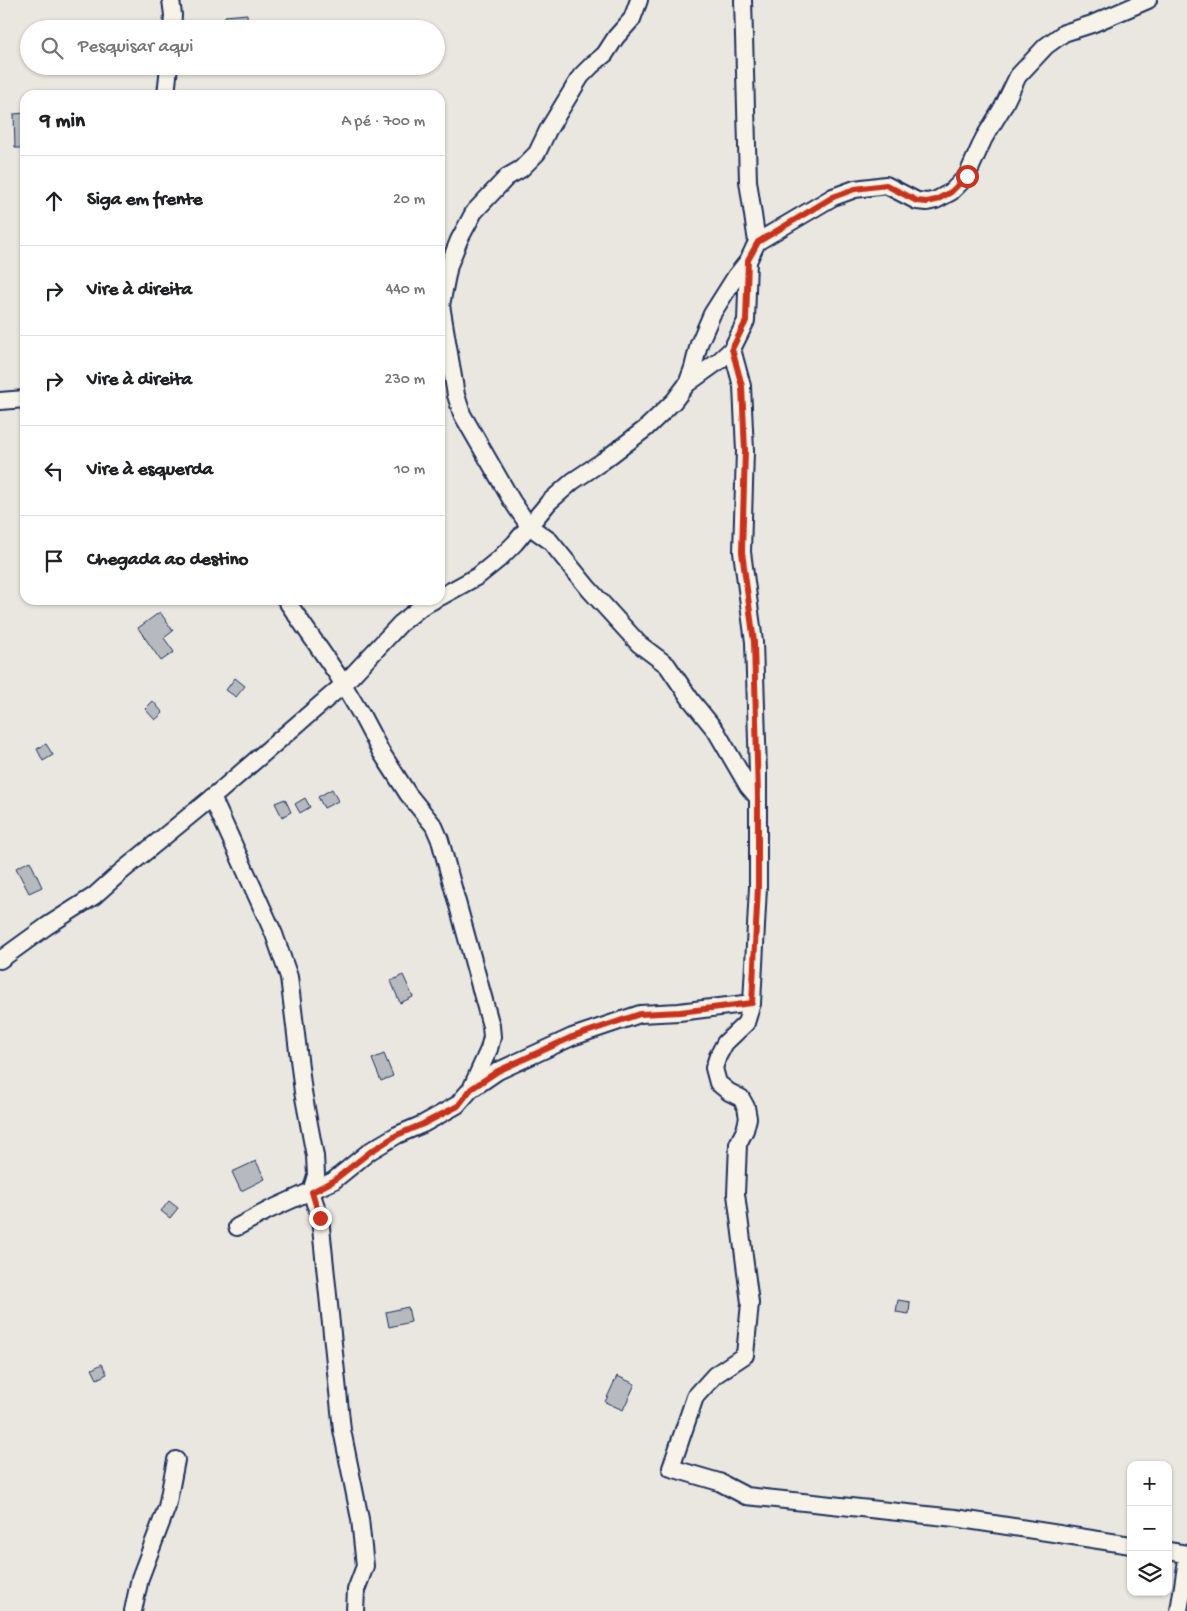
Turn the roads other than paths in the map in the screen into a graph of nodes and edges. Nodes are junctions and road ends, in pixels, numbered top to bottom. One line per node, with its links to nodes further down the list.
1 (171, 0): 5 (street)
2 (639, 0): 10 (street)
3 (743, 0): 8 (street)
4 (1148, 0): 8 (street)
5 (173, 20)
6 (168, 75): 7 (street)
7 (167, 90)
8 (758, 242): 9 (street)
9 (748, 260): 12 (street); 13 (street)
10 (445, 282)
11 (445, 329): 16 (street)
12 (732, 349): 13 (street); 22 (street)
13 (687, 384): 16 (street)
14 (20, 399): 15 (street)
15 (0, 401)
16 (529, 526): 17 (street); 22 (street)
17 (445, 594)
18 (289, 605): 20 (street)
19 (425, 605): 20 (street)
20 (343, 685): 21 (street); 25 (street)
21 (212, 797): 23 (street); 26 (street)
22 (758, 798): 24 (street)
23 (0, 960)
24 (752, 1003): 25 (street); 29 (street)
25 (471, 1089): 26 (street)
26 (312, 1192): 27 (street); 34 (street)
27 (237, 1227)
28 (176, 1460): 33 (street)
29 (1127, 1544)
30 (1172, 1552): 31 (street)
31 (1187, 1554)
32 (1187, 1560): 35 (street)
33 (133, 1611)
34 (355, 1611)
35 (1178, 1611)

